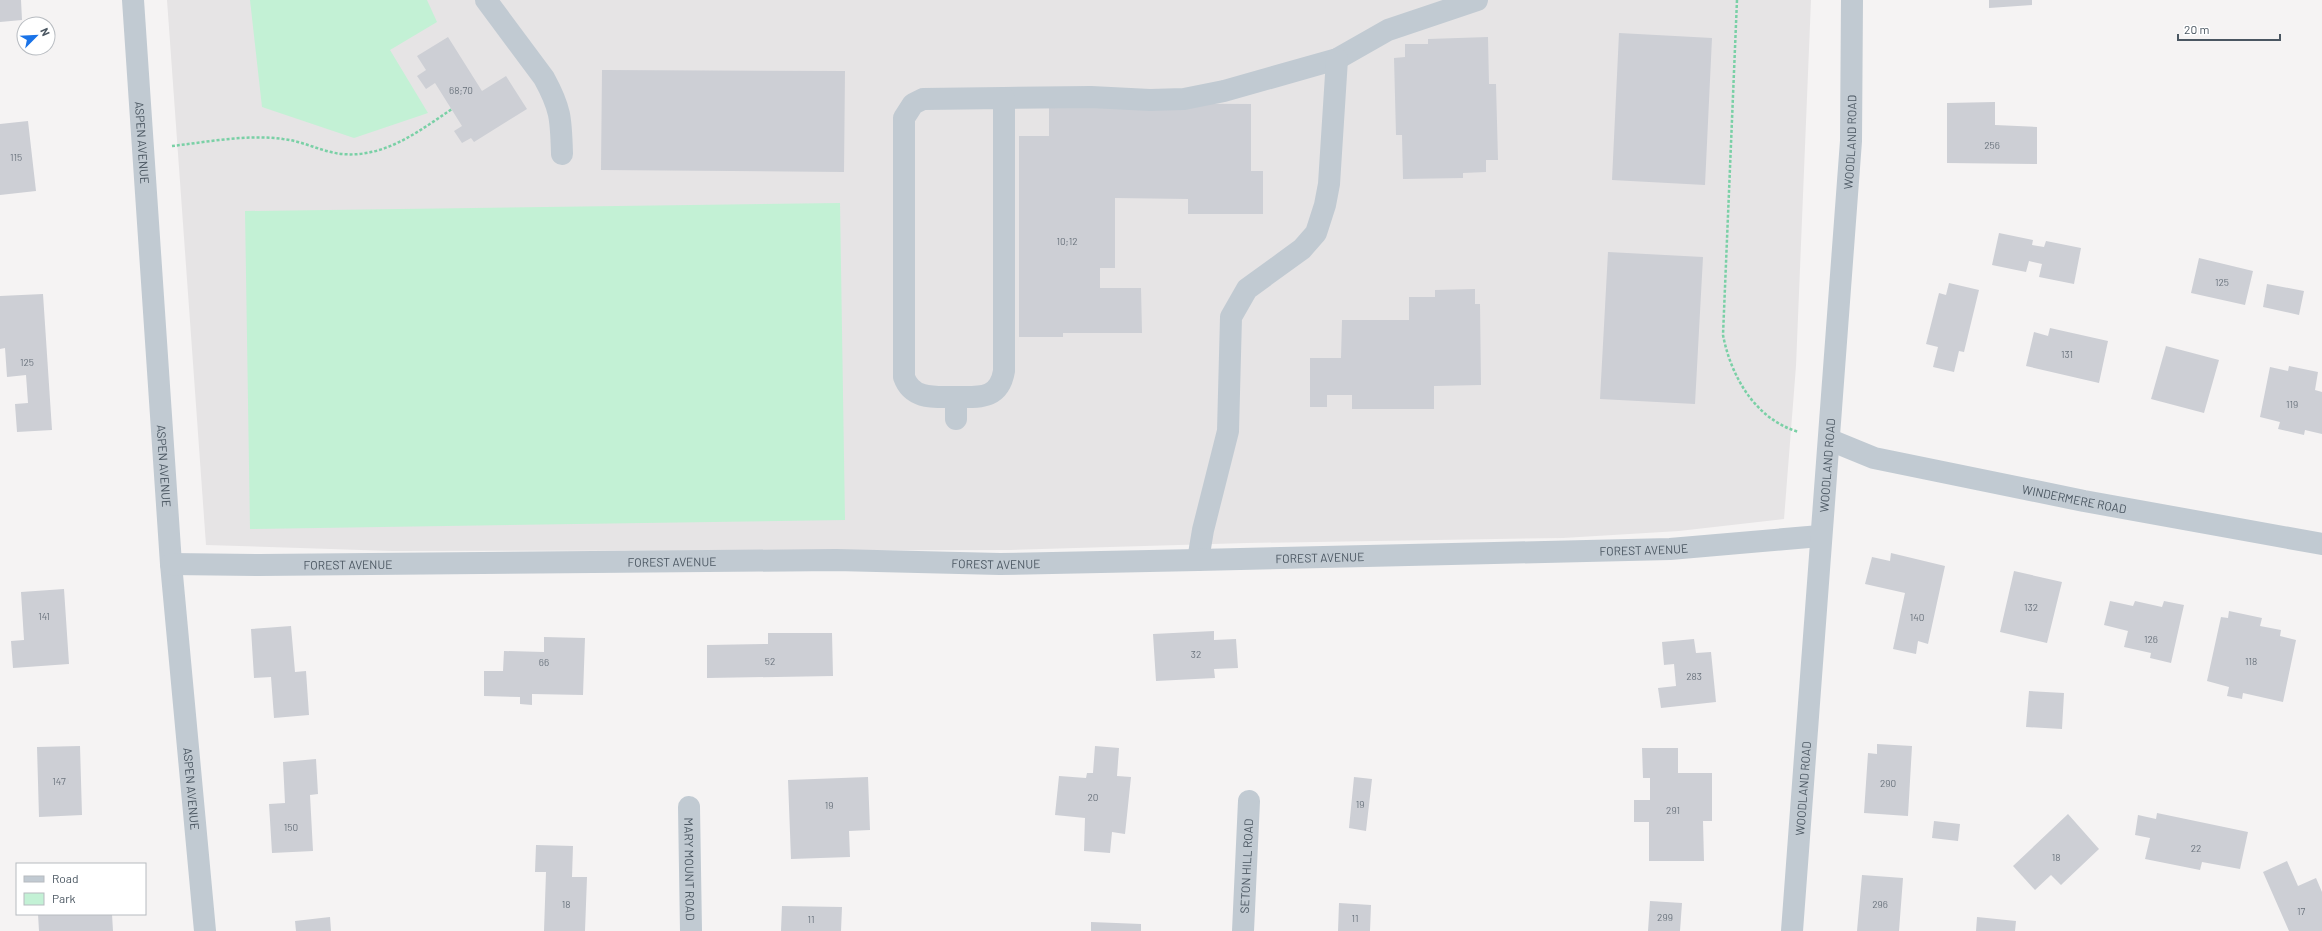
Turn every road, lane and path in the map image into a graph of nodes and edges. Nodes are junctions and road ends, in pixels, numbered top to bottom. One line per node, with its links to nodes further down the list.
1 (132, 0): 9 (street, ASPEN AVENUE)
2 (486, 0): 10 (street)
3 (1477, 0): 6 (street)
4 (1737, 0): 13 (path)
5 (1852, 0): 13 (street, WOODLAND ROAD)
6 (1337, 59): 7 (street); 16 (street)
7 (1004, 98): 11 (street); 11 (street)
8 (452, 109): 9 (path)
9 (143, 149): 17 (street, ASPEN AVENUE)
10 (562, 154)
11 (956, 397): 12 (street)
12 (956, 419)
13 (1830, 440): 14 (street, WOODLAND ROAD); 15 (street, WINDERMERE ROAD)
14 (1820, 536): 16 (street, FOREST AVENUE); 23 (street, WOODLAND ROAD)
15 (2322, 544)
16 (1198, 560): 17 (street, FOREST AVENUE)
17 (171, 564): 20 (street, ASPEN AVENUE)
18 (1249, 801): 22 (street, SETON HILL ROAD)
19 (689, 807): 21 (street, MARY MOUNT ROAD)
20 (206, 931)
21 (691, 931)
22 (1243, 931)
23 (1792, 931)

